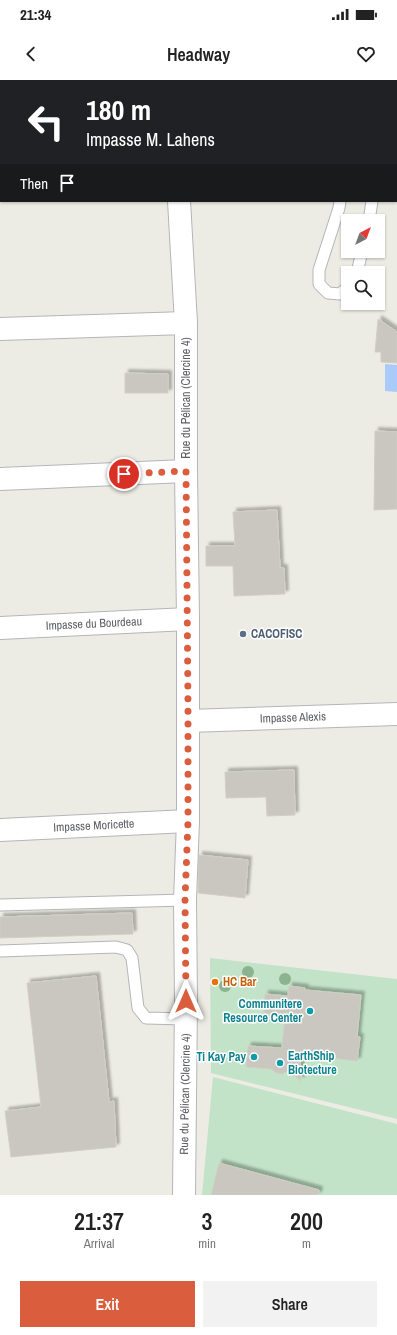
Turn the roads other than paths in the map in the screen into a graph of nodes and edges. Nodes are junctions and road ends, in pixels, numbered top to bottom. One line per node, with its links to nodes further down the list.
1 (179, 202): 6 (street, Rue du Pélican (Clercine 4))
2 (340, 202): 5 (lane)
3 (372, 202): 4 (lane)
4 (370, 214)
5 (341, 293)
6 (186, 323): 7 (street); 8 (street, Rue du Pélican (Clercine 4))
7 (0, 329)
8 (186, 471): 9 (street); 10 (street, Rue du Pélican (Clercine 4))
9 (0, 480)
10 (188, 619): 11 (street, Impasse du Bourdeau); 13 (street, Rue du Pélican (Clercine 4))
11 (0, 628)
12 (397, 714): 13 (street, Impasse Alexis)
13 (188, 721): 14 (street, Rue du Pélican (Clercine 4))
14 (188, 821): 15 (street, Impasse Moricette); 16 (street, Rue du Pélican (Clercine 4))
15 (0, 830)
16 (185, 900): 17 (lane); 19 (street, Rue du Pélican (Clercine 4))
17 (0, 905)
18 (0, 951): 19 (lane)
19 (185, 1019): 20 (street, Rue du Pélican (Clercine 4))
20 (184, 1195)

